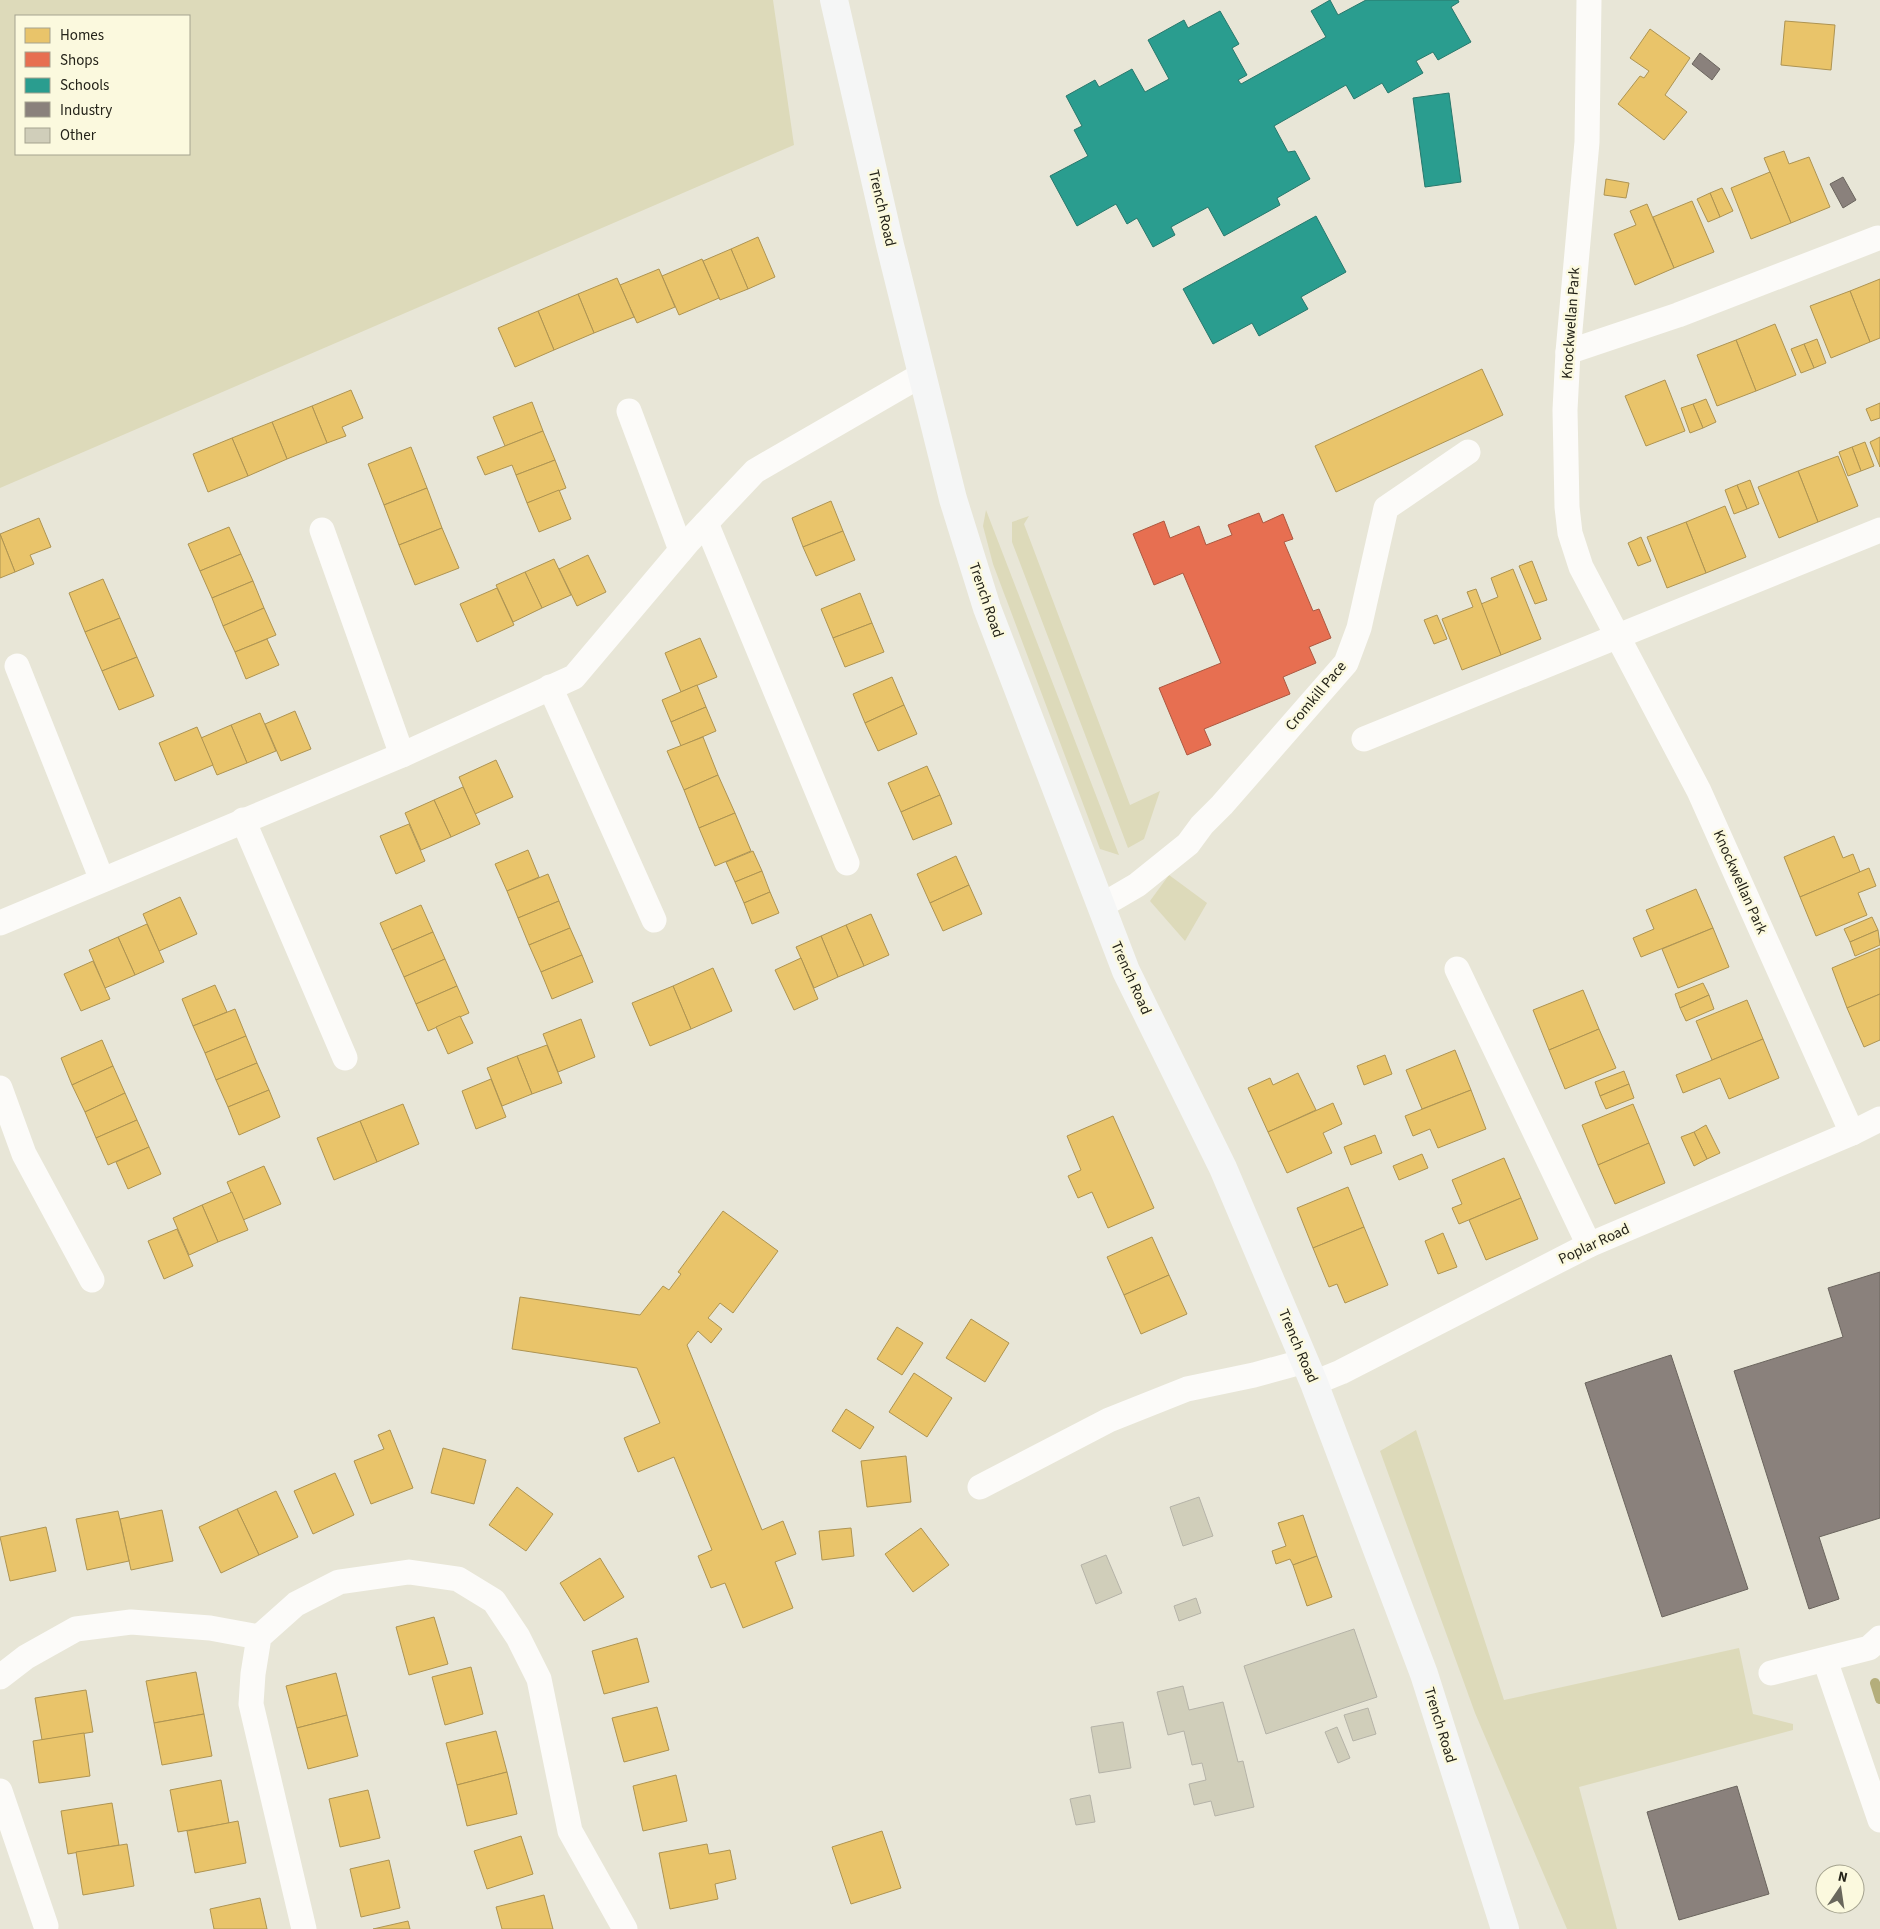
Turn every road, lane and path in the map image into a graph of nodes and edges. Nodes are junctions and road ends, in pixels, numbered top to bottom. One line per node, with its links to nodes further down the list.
1 (834, 0): 5 (street, Trench Road)
2 (1589, 0): 4 (street, Knockwellan Park)
3 (1878, 238): 4 (street)
4 (1568, 352): 12 (street, Knockwellan Park)
5 (923, 374): 8 (street); 20 (street, Trench Road)
6 (629, 411): 11 (street)
7 (1468, 452): 20 (street, Cromkill Pace)
8 (706, 523): 11 (street); 18 (street)
9 (322, 530): 16 (street)
10 (1880, 530): 12 (street)
11 (682, 550): 14 (street)
12 (1618, 636): 15 (street); 27 (street, Knockwellan Park)
13 (17, 666): 19 (street)
14 (550, 687): 16 (street); 21 (street)
15 (1364, 739)
16 (402, 755): 17 (street)
17 (244, 820): 19 (street); 24 (street)
18 (847, 863)
19 (102, 880): 22 (street)
20 (1101, 906): 30 (street, Trench Road)
21 (654, 920)
22 (0, 923)
23 (1457, 969): 28 (street)
24 (346, 1058)
25 (0, 1088): 29 (street)
26 (1880, 1118): 27 (street, Poplar Road)
27 (1852, 1133): 28 (street, Poplar Road)
28 (1589, 1245): 30 (street, Poplar Road)
29 (92, 1280)
30 (1310, 1372): 31 (street, Poplar Road); 42 (street, Trench Road)
31 (980, 1487)
32 (260, 1637): 36 (street); 40 (street); 41 (street)
33 (1880, 1638): 34 (street)
34 (1825, 1660): 35 (street); 38 (street)
35 (1771, 1673)
36 (0, 1677)
37 (0, 1791): 39 (street)
38 (1880, 1820)
39 (46, 1926)
40 (304, 1929)
41 (625, 1929)
42 (1505, 1929)

